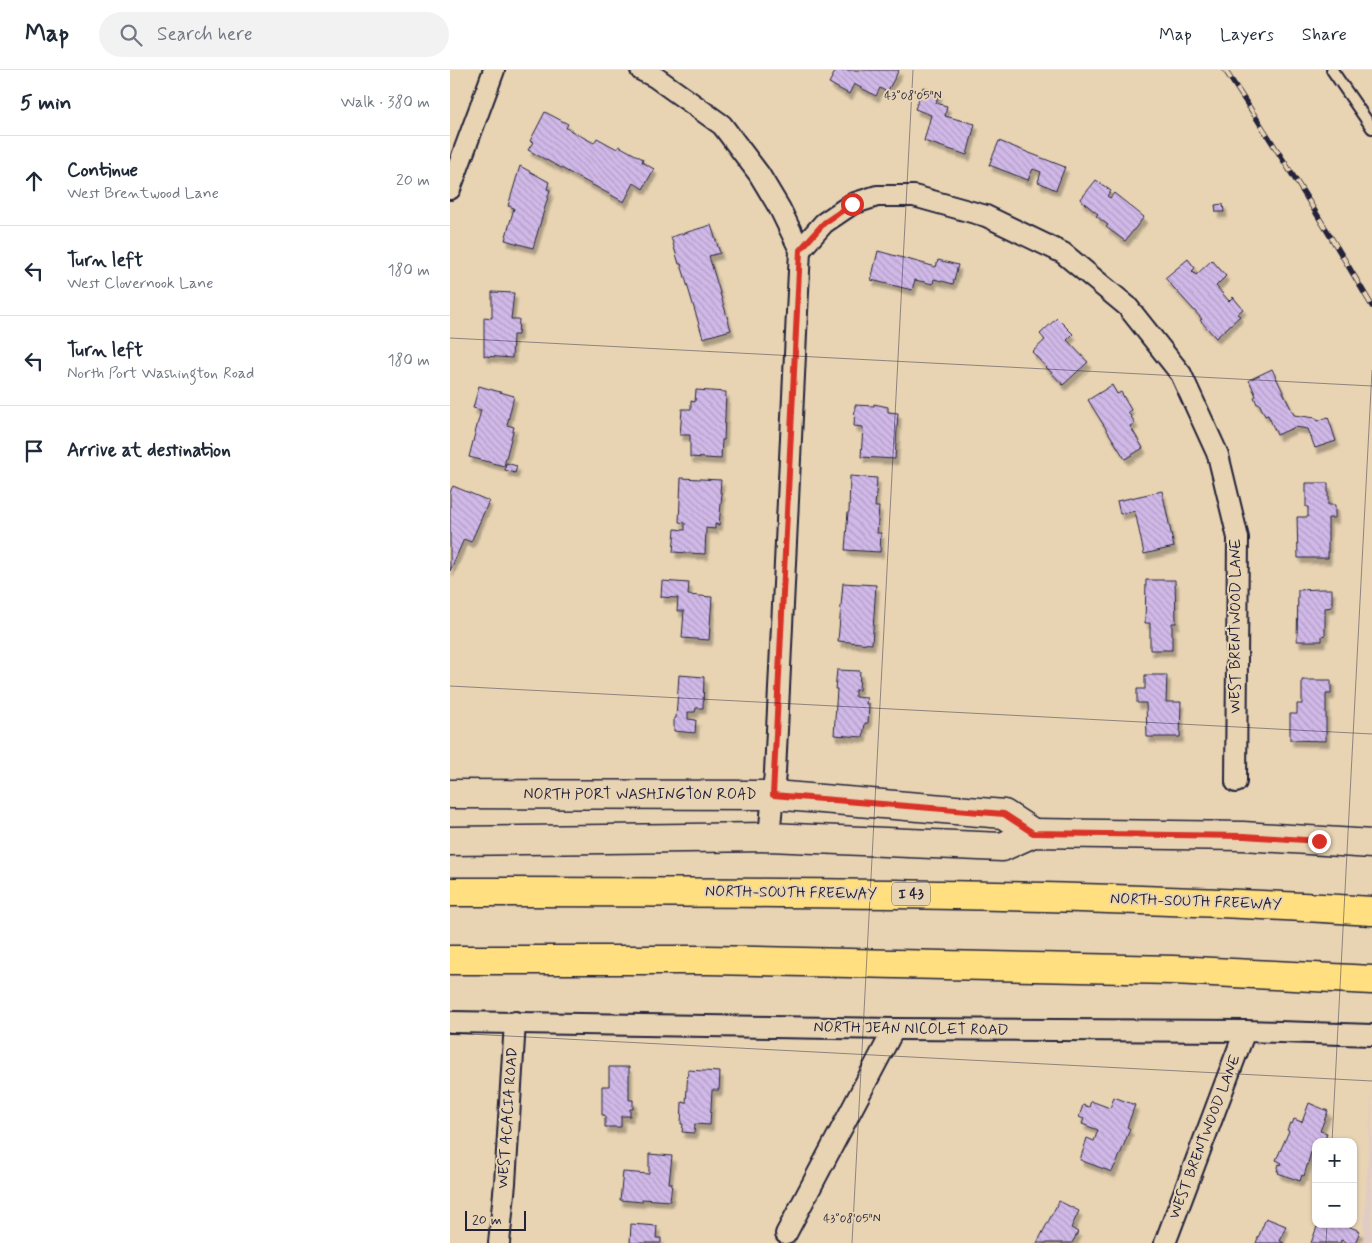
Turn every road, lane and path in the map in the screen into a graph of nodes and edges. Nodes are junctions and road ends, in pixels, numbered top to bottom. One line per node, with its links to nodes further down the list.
1 (494, 70): 5 (street)
2 (641, 70): 6 (street)
3 (1332, 70): 4 (lane)
4 (1372, 128)
5 (450, 189)
6 (800, 250): 7 (street, WEST BRENTWOOD LANE); 9 (street)
7 (1236, 782)
8 (450, 794): 9 (main road, NORTH PORT WASHINGTON ROAD)
9 (773, 795): 10 (main road, NORTH PORT WASHINGTON ROAD); 11 (street)
10 (1033, 833): 11 (main road); 13 (main road)
11 (768, 837): 12 (main road)
12 (450, 841)
13 (1372, 844)
14 (450, 892): 15 (highway, NORTH-SOUTH FREEWAY / I 43)
15 (1372, 911)
16 (450, 960): 17 (highway)
17 (1372, 980)
18 (450, 1022): 19 (street, NORTH JEAN NICOLET ROAD)
19 (514, 1022): 20 (street, NORTH JEAN NICOLET ROAD); 24 (street, WEST ACACIA ROAD)
20 (894, 1030): 21 (street, NORTH JEAN NICOLET ROAD); 23 (street)
21 (1245, 1031): 22 (street, NORTH JEAN NICOLET ROAD); 25 (street, WEST BRENTWOOD LANE)
22 (1372, 1035)
23 (786, 1234)
24 (499, 1243)
25 (1166, 1243)

